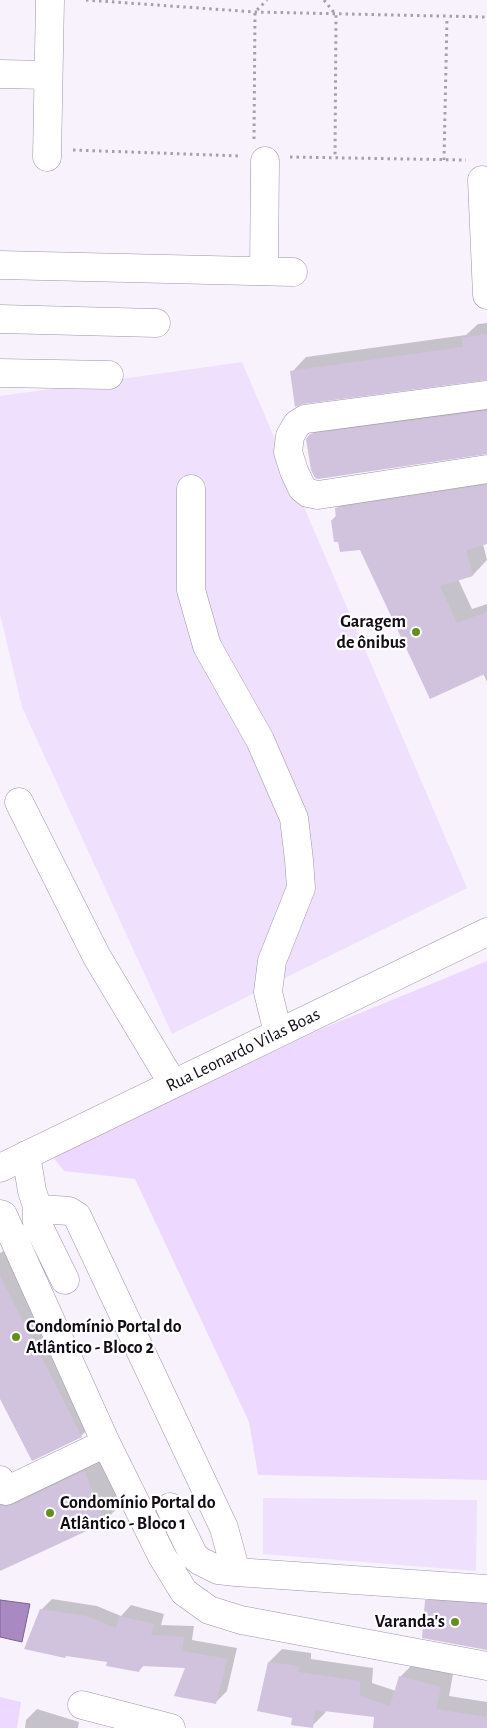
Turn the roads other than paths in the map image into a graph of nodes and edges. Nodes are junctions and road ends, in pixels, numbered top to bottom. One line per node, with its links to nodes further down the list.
1 (50, 0): 3 (street)
2 (0, 74): 3 (street)
3 (48, 75): 5 (street)
4 (259, 154): 8 (street)
5 (47, 157)
6 (482, 180): 10 (street)
7 (0, 265): 8 (street)
8 (264, 272): 9 (street)
9 (292, 272)
10 (487, 295)
11 (0, 319): 12 (street)
12 (156, 323)
13 (0, 372): 14 (street)
14 (109, 375)
15 (487, 395): 16 (street)
16 (487, 469)
17 (191, 489): 20 (street)
18 (20, 802): 21 (street)
19 (487, 932): 20 (street, Rua Leonardo Vilas Boas)
20 (278, 1033): 21 (street, Rua Leonardo Vilas Boas)
21 (173, 1084): 22 (street, Rua Leonardo Vilas Boas)
22 (26, 1155): 23 (street, Rua Leonardo Vilas Boas); 24 (street)
23 (0, 1168)
24 (37, 1206): 26 (street); 30 (street)
25 (0, 1214): 27 (street)
26 (64, 1280)
27 (106, 1443): 28 (street); 32 (street)
28 (2, 1488)
29 (170, 1507): 30 (street)
30 (236, 1572): 31 (street)
31 (487, 1589)
32 (487, 1666)
33 (82, 1705): 34 (street)
34 (171, 1728)

